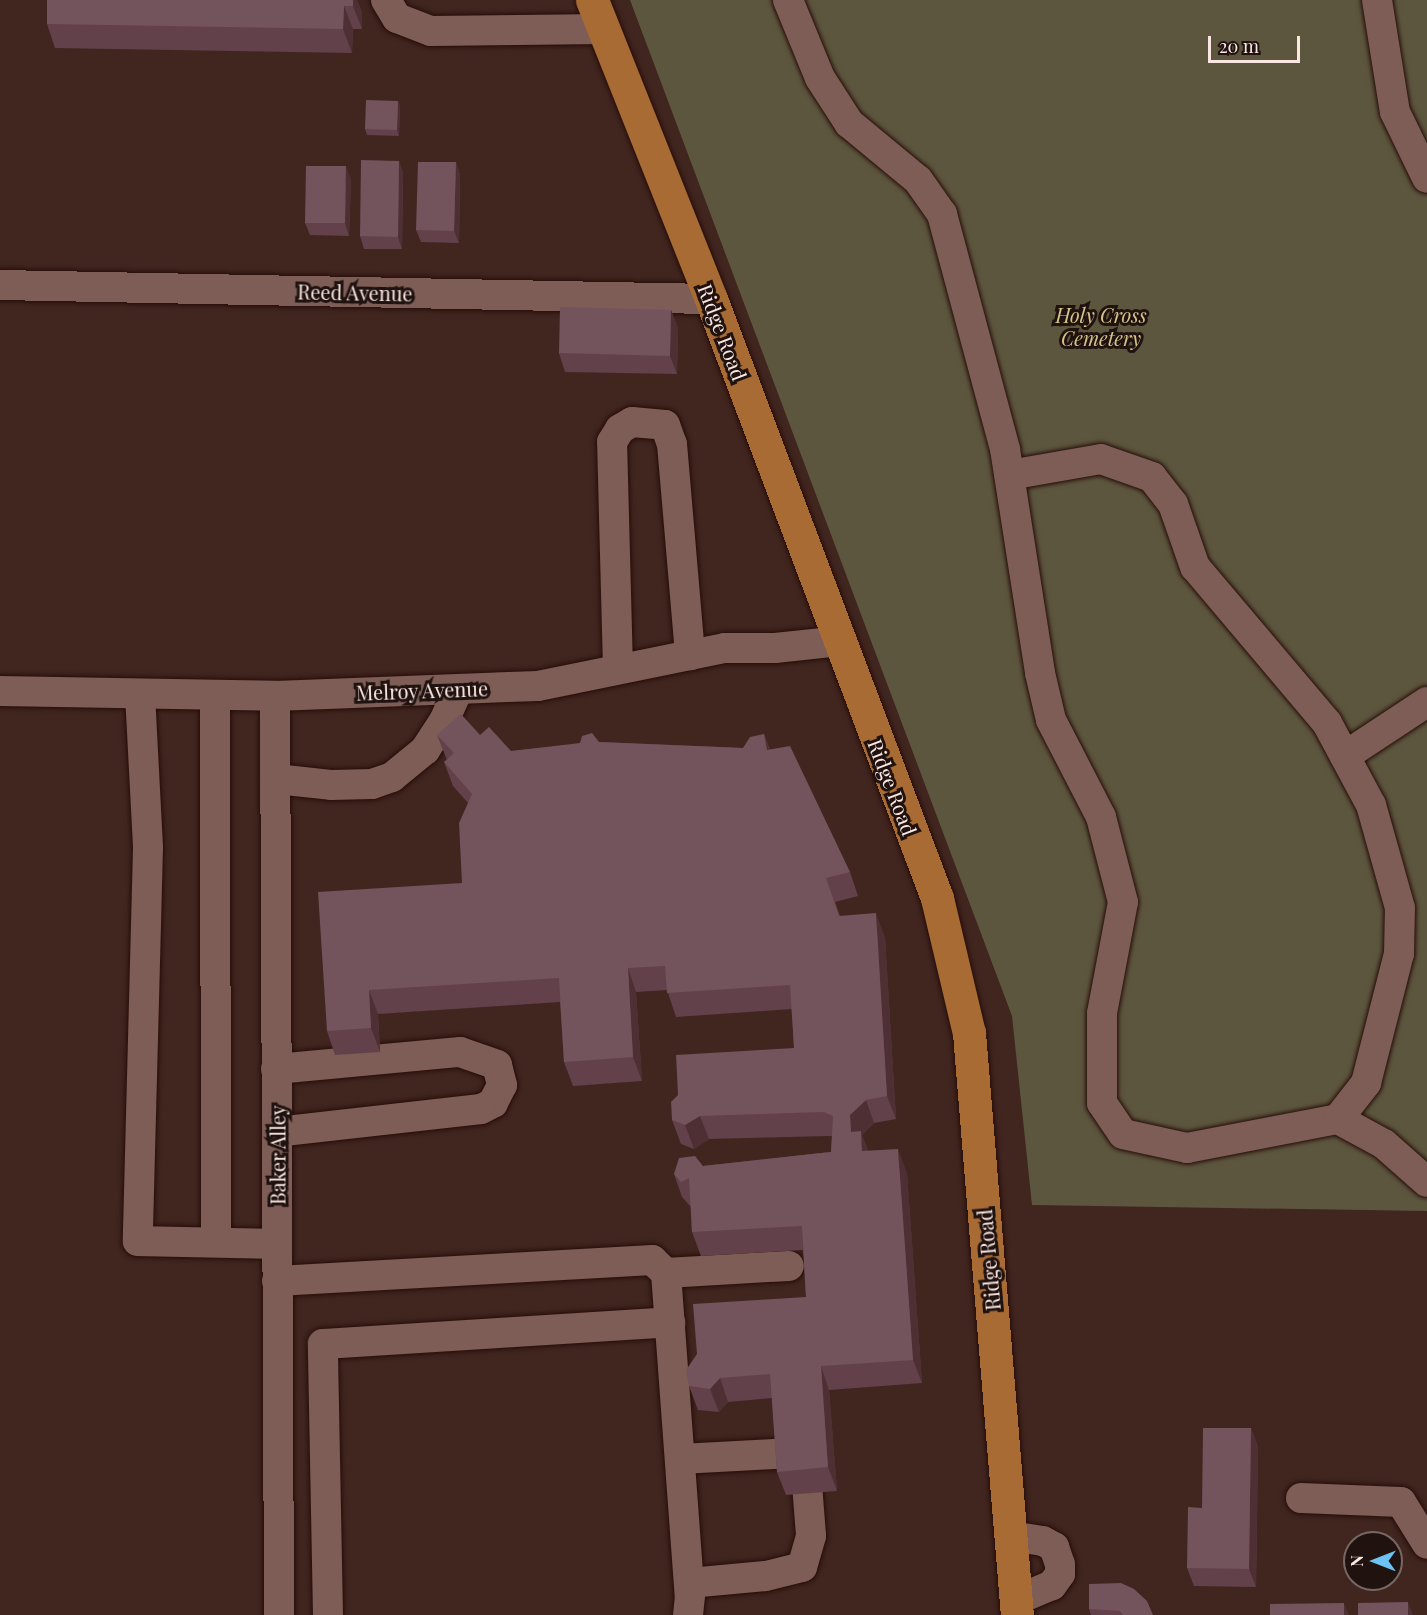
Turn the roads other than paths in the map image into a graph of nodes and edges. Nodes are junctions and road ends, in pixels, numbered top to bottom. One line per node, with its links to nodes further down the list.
1 (386, 0): 4 (street)
2 (788, 0): 8 (street)
3 (1377, 0): 5 (street)
4 (598, 15): 7 (main road, Ridge Road)
5 (1427, 178)
6 (0, 285): 7 (street, Reed Avenue)
7 (711, 299): 9 (main road, Ridge Road)
8 (1009, 474): 18 (street); 21 (street)
9 (840, 641): 10 (street, Melroy Avenue); 32 (main road, Ridge Road)
10 (690, 654): 11 (street, Melroy Avenue); 11 (street)
11 (618, 669): 12 (street, Melroy Avenue)
12 (458, 689): 16 (street, Melroy Avenue); 19 (street)
13 (0, 691): 14 (street, Melroy Avenue)
14 (140, 694): 15 (street, Melroy Avenue); 24 (street)
15 (215, 695): 16 (street, Melroy Avenue); 24 (street)
16 (275, 696): 19 (street, Baker Alley)
17 (1427, 702): 18 (street)
18 (1345, 756): 21 (street)
19 (276, 779): 20 (street, Baker Alley)
20 (276, 1069): 22 (street, Baker Alley); 22 (street)
21 (1338, 1119): 23 (street)
22 (277, 1132): 25 (street, Baker Alley)
23 (1427, 1182)
24 (216, 1242): 25 (street)
25 (277, 1244): 28 (street, Baker Alley)
26 (789, 1266): 27 (street)
27 (666, 1273): 28 (street); 29 (street)
28 (277, 1281): 36 (street, Baker Alley)
29 (670, 1322): 30 (street); 37 (street)
30 (680, 1459): 34 (street); 34 (street)
31 (1301, 1498): 33 (street)
32 (1011, 1536): 35 (main road, Ridge Road); 35 (street)
33 (1427, 1544)
34 (689, 1583): 38 (street)
35 (1016, 1607)
36 (279, 1615)
37 (328, 1615)
38 (688, 1615)

